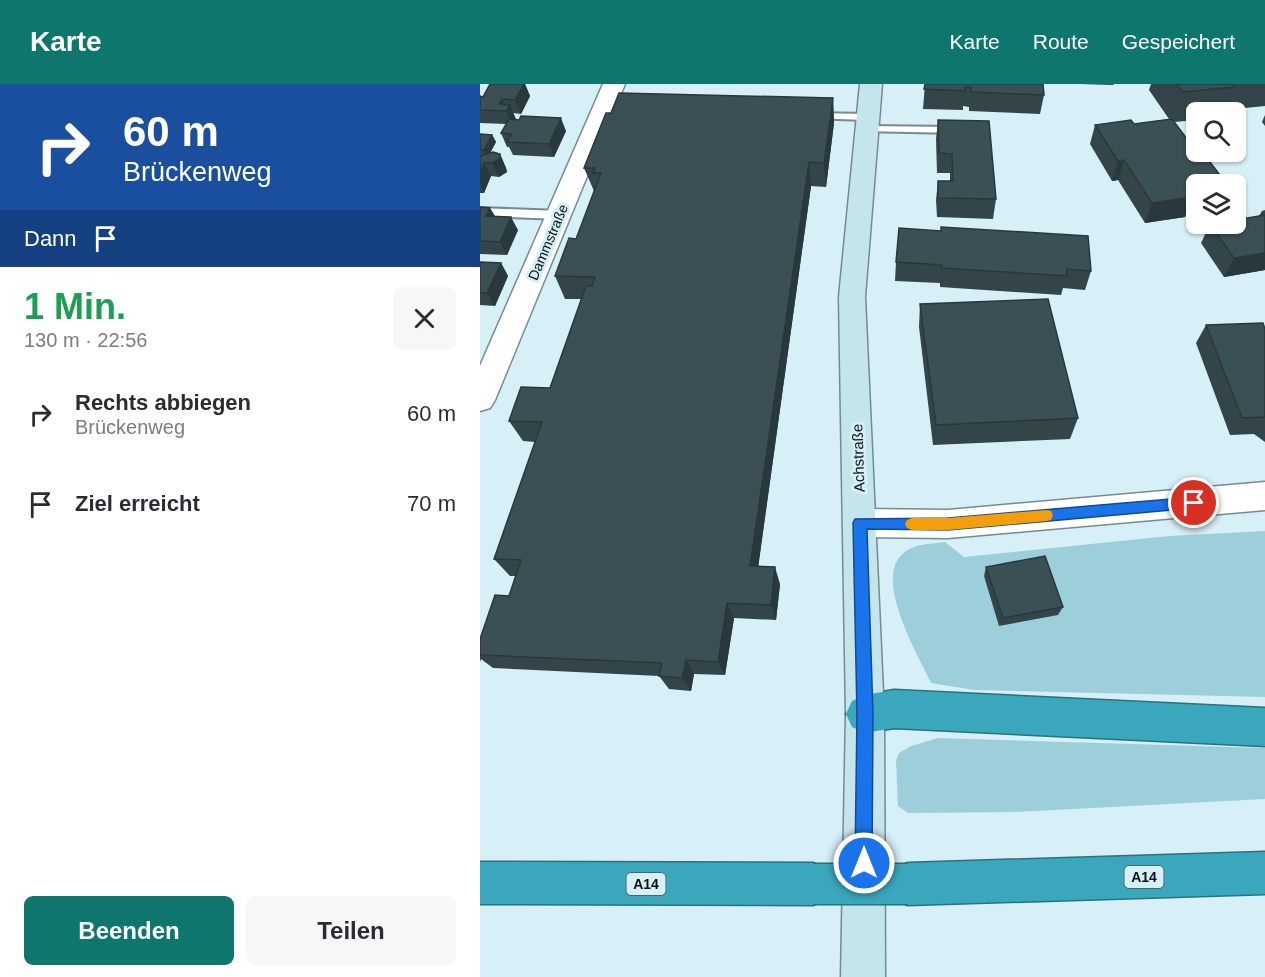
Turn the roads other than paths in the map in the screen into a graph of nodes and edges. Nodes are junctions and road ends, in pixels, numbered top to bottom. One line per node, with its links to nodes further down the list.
1 (614, 84): 7 (street, Dammstraße)
2 (871, 84): 4 (main road, Achstraße)
3 (795, 116): 4 (lane)
4 (866, 123): 5 (lane); 10 (main road, Achstraße)
5 (958, 130)
6 (480, 212): 7 (lane)
7 (560, 215): 8 (street, Dammstraße)
8 (480, 400)
9 (1265, 496): 10 (street)
10 (860, 523): 11 (main road, Achstraße)
11 (865, 714): 12 (highway); 15 (main road, Achstraße)
12 (1265, 727)
13 (1265, 873): 14 (highway, A14, bridge)
14 (480, 883)
15 (863, 977)

